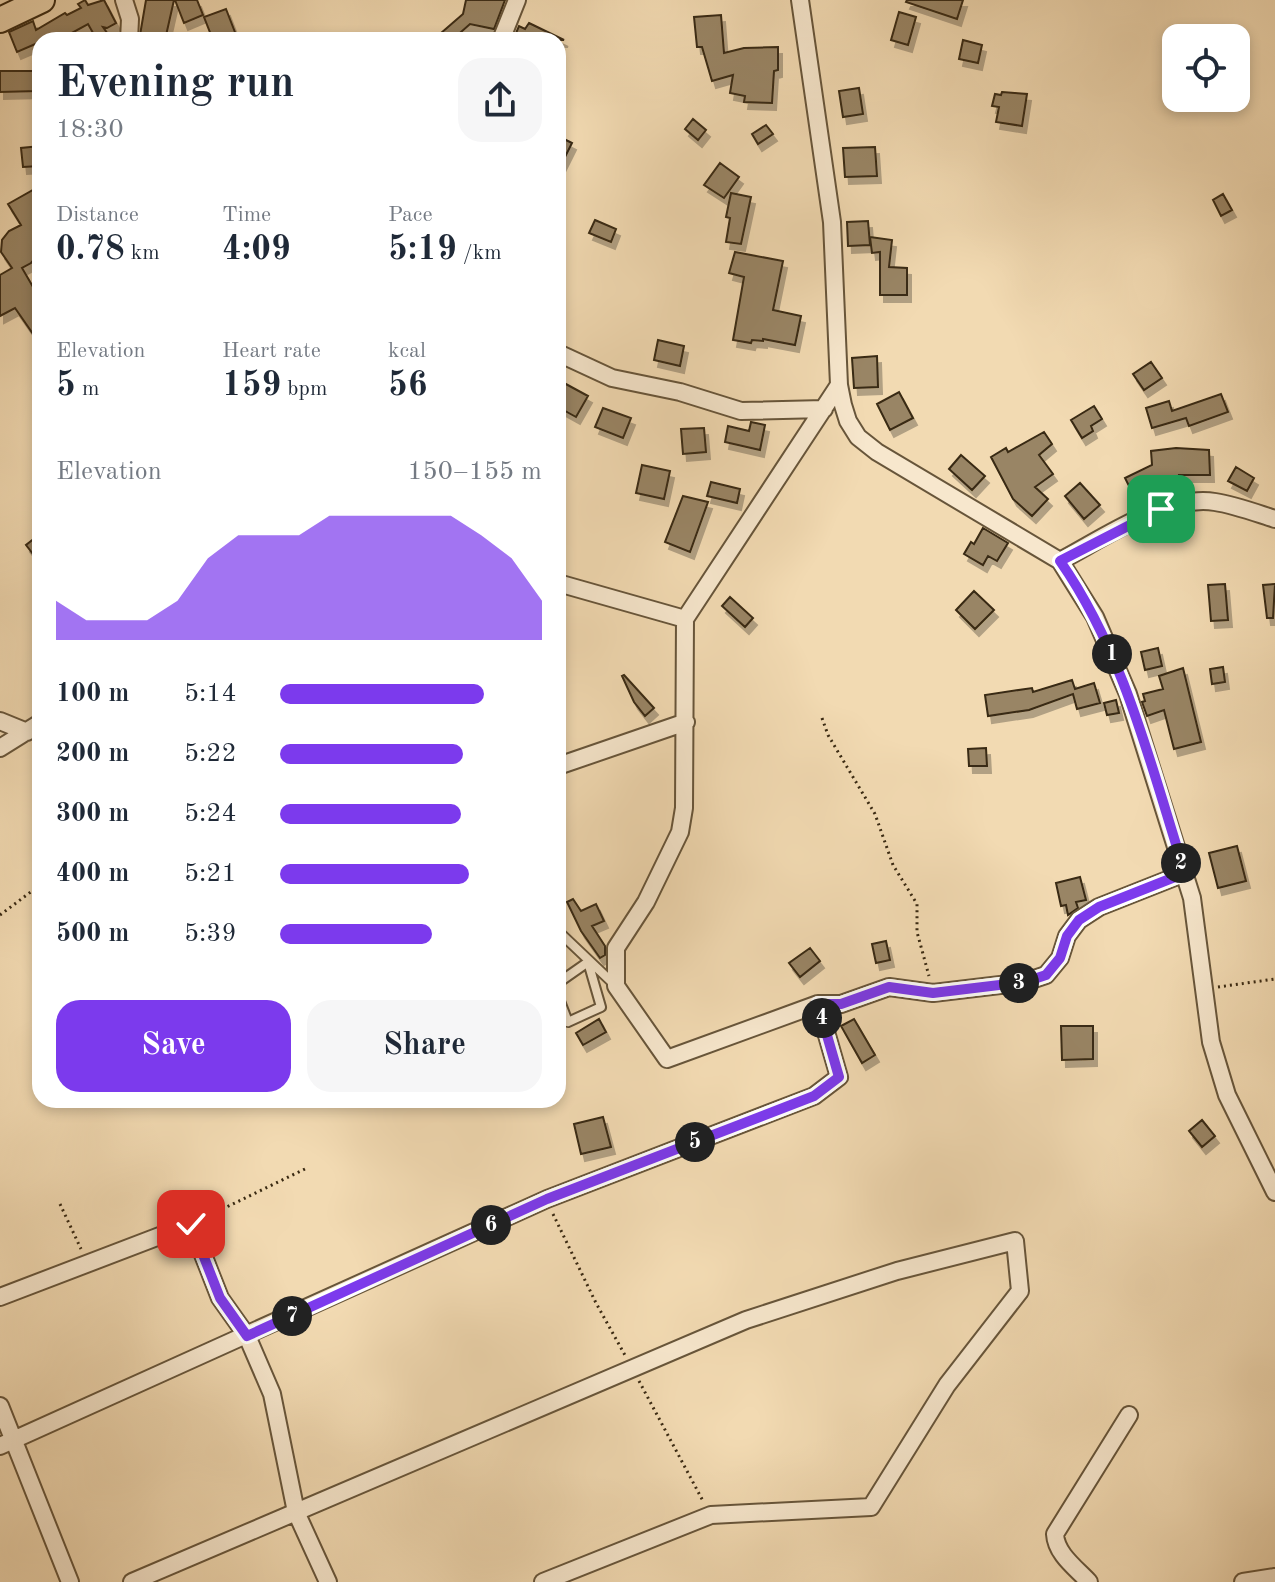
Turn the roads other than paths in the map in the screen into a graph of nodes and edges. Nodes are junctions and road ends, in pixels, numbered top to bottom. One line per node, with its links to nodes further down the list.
1 (42, 0): 5 (main road)
2 (124, 0): 6 (street)
3 (517, 0): 7 (street)
4 (800, 0): 9 (street)
5 (0, 20)
6 (129, 32)
7 (504, 32)
8 (566, 357): 10 (street)
9 (839, 385): 10 (street); 12 (street)
10 (824, 409): 14 (street)
11 (1275, 519): 12 (street)
12 (1060, 561): 21 (street)
13 (566, 585): 14 (street)
14 (685, 619): 16 (street)
15 (0, 721): 17 (street)
16 (686, 722): 20 (street); 25 (street)
17 (32, 727)
18 (32, 728): 19 (street)
19 (0, 748)
20 (566, 763)
21 (1185, 873): 26 (street); 28 (street)
22 (566, 939): 23 (lane)
23 (588, 962): 24 (lane); 25 (lane); 27 (lane)
24 (566, 977)
25 (616, 986): 26 (street)
26 (818, 1004): 31 (street)
27 (566, 1017)
28 (1268, 1161): 29 (street)
29 (1275, 1192)
30 (0, 1297): 31 (street)
31 (247, 1336): 34 (street); 35 (street)
32 (0, 1406): 34 (street)
33 (1129, 1415): 41 (street)
34 (7, 1443): 37 (street)
35 (296, 1512): 38 (street); 39 (street); 40 (street)
36 (1275, 1577): 42 (street)
37 (70, 1582)
38 (132, 1582)
39 (328, 1582)
40 (543, 1582)
41 (1089, 1582)
42 (1243, 1582)

